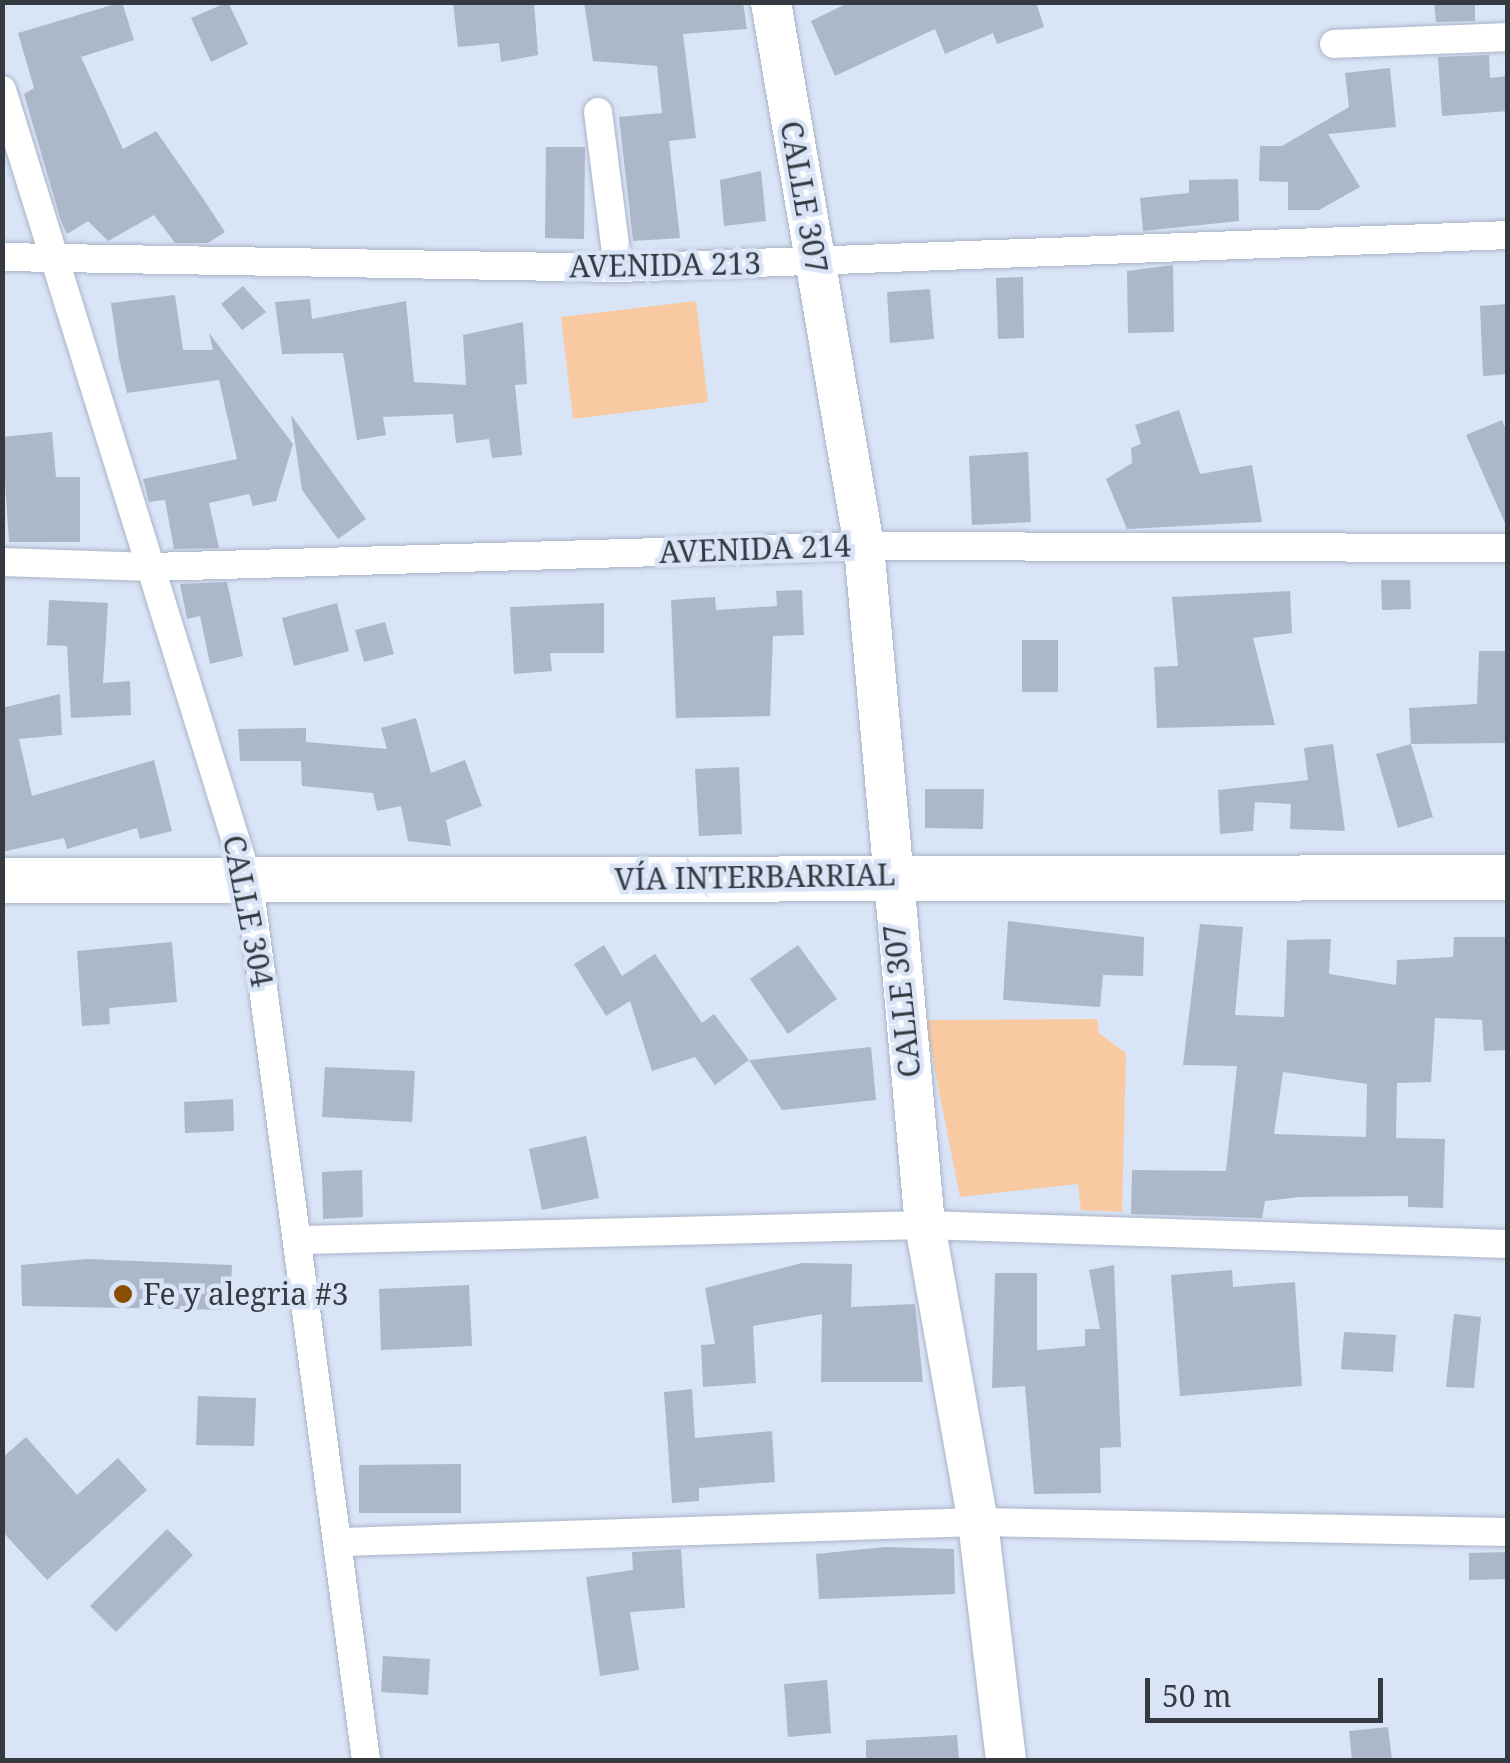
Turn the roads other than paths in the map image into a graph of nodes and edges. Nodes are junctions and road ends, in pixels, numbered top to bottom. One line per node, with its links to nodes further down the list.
1 (771, 2): 9 (street, CALLE 307)
2 (1508, 37): 3 (street)
3 (1334, 44)
4 (2, 90): 7 (street, CALLE 304)
5 (598, 112): 10 (street)
6 (1508, 234): 9 (street, AVENIDA 213)
7 (52, 256): 8 (street, AVENIDA 213); 10 (street, AVENIDA 213); 14 (street, CALLE 304)
8 (2, 257)
9 (815, 262): 10 (street, AVENIDA 213); 11 (street, CALLE 307)
10 (618, 268)
11 (864, 546): 12 (street, AVENIDA 214); 14 (street, AVENIDA 214); 15 (street, CALLE 307)
12 (1508, 548)
13 (2, 562): 14 (street, AVENIDA 214)
14 (152, 567): 18 (street, CALLE 304)
15 (889, 875): 16 (main road, VÍA INTERBARRIAL); 18 (main road, VÍA INTERBARRIAL); 19 (street, CALLE 307)
16 (1508, 876)
17 (2, 880): 18 (main road, VÍA INTERBARRIAL)
18 (249, 884): 20 (street, CALLE 304)
19 (925, 1225): 20 (street); 21 (street); 22 (street, CALLE 307)
20 (302, 1240): 24 (street, CALLE 304)
21 (1508, 1244)
22 (978, 1522): 23 (street); 24 (street); 26 (street, CALLE 307)
23 (1508, 1532)
24 (341, 1542): 25 (street, CALLE 304)
25 (366, 1760)
26 (1006, 1760)

